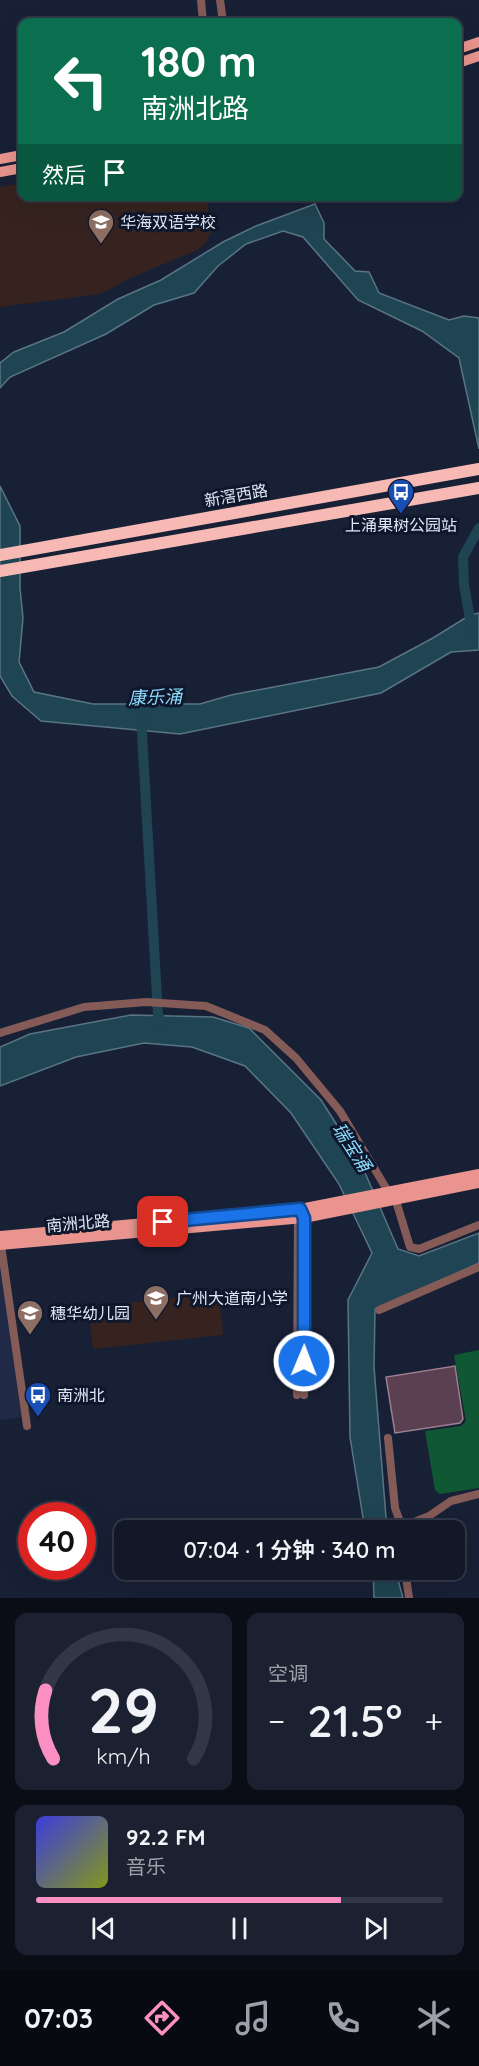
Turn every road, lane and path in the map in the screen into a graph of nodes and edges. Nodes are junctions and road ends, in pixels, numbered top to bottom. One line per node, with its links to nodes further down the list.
1 (201, 0): 3 (street)
2 (220, 0): 4 (street)
3 (203, 18)
4 (222, 18)
5 (479, 42): 6 (main road)
6 (462, 48)
7 (479, 56): 8 (main road)
8 (462, 62)
9 (18, 156): 10 (main road)
10 (0, 159)
11 (18, 169): 12 (main road)
12 (0, 172)
13 (479, 469): 15 (highway, 新滘西路)
14 (474, 489): 16 (highway)
15 (0, 555)
16 (0, 571)
17 (0, 1033): 20 (street)
18 (479, 1174): 20 (main road, 南洲北路)
19 (479, 1183): 20 (main road, 南洲北路)
20 (388, 1198): 21 (main road, 南洲北路); 22 (street)
21 (301, 1215): 23 (main road, 南洲北路); 24 (main road, 南洲北路); 28 (street)
22 (479, 1225)
23 (0, 1236)
24 (0, 1245): 26 (street)
25 (479, 1267): 27 (street)
26 (4, 1299): 29 (street)
27 (379, 1310)
28 (301, 1395)
29 (27, 1426)
30 (387, 1438): 32 (street)
31 (479, 1494): 33 (street)
32 (399, 1520)
33 (420, 1520)
34 (407, 1580): 35 (street)
35 (409, 1598)

